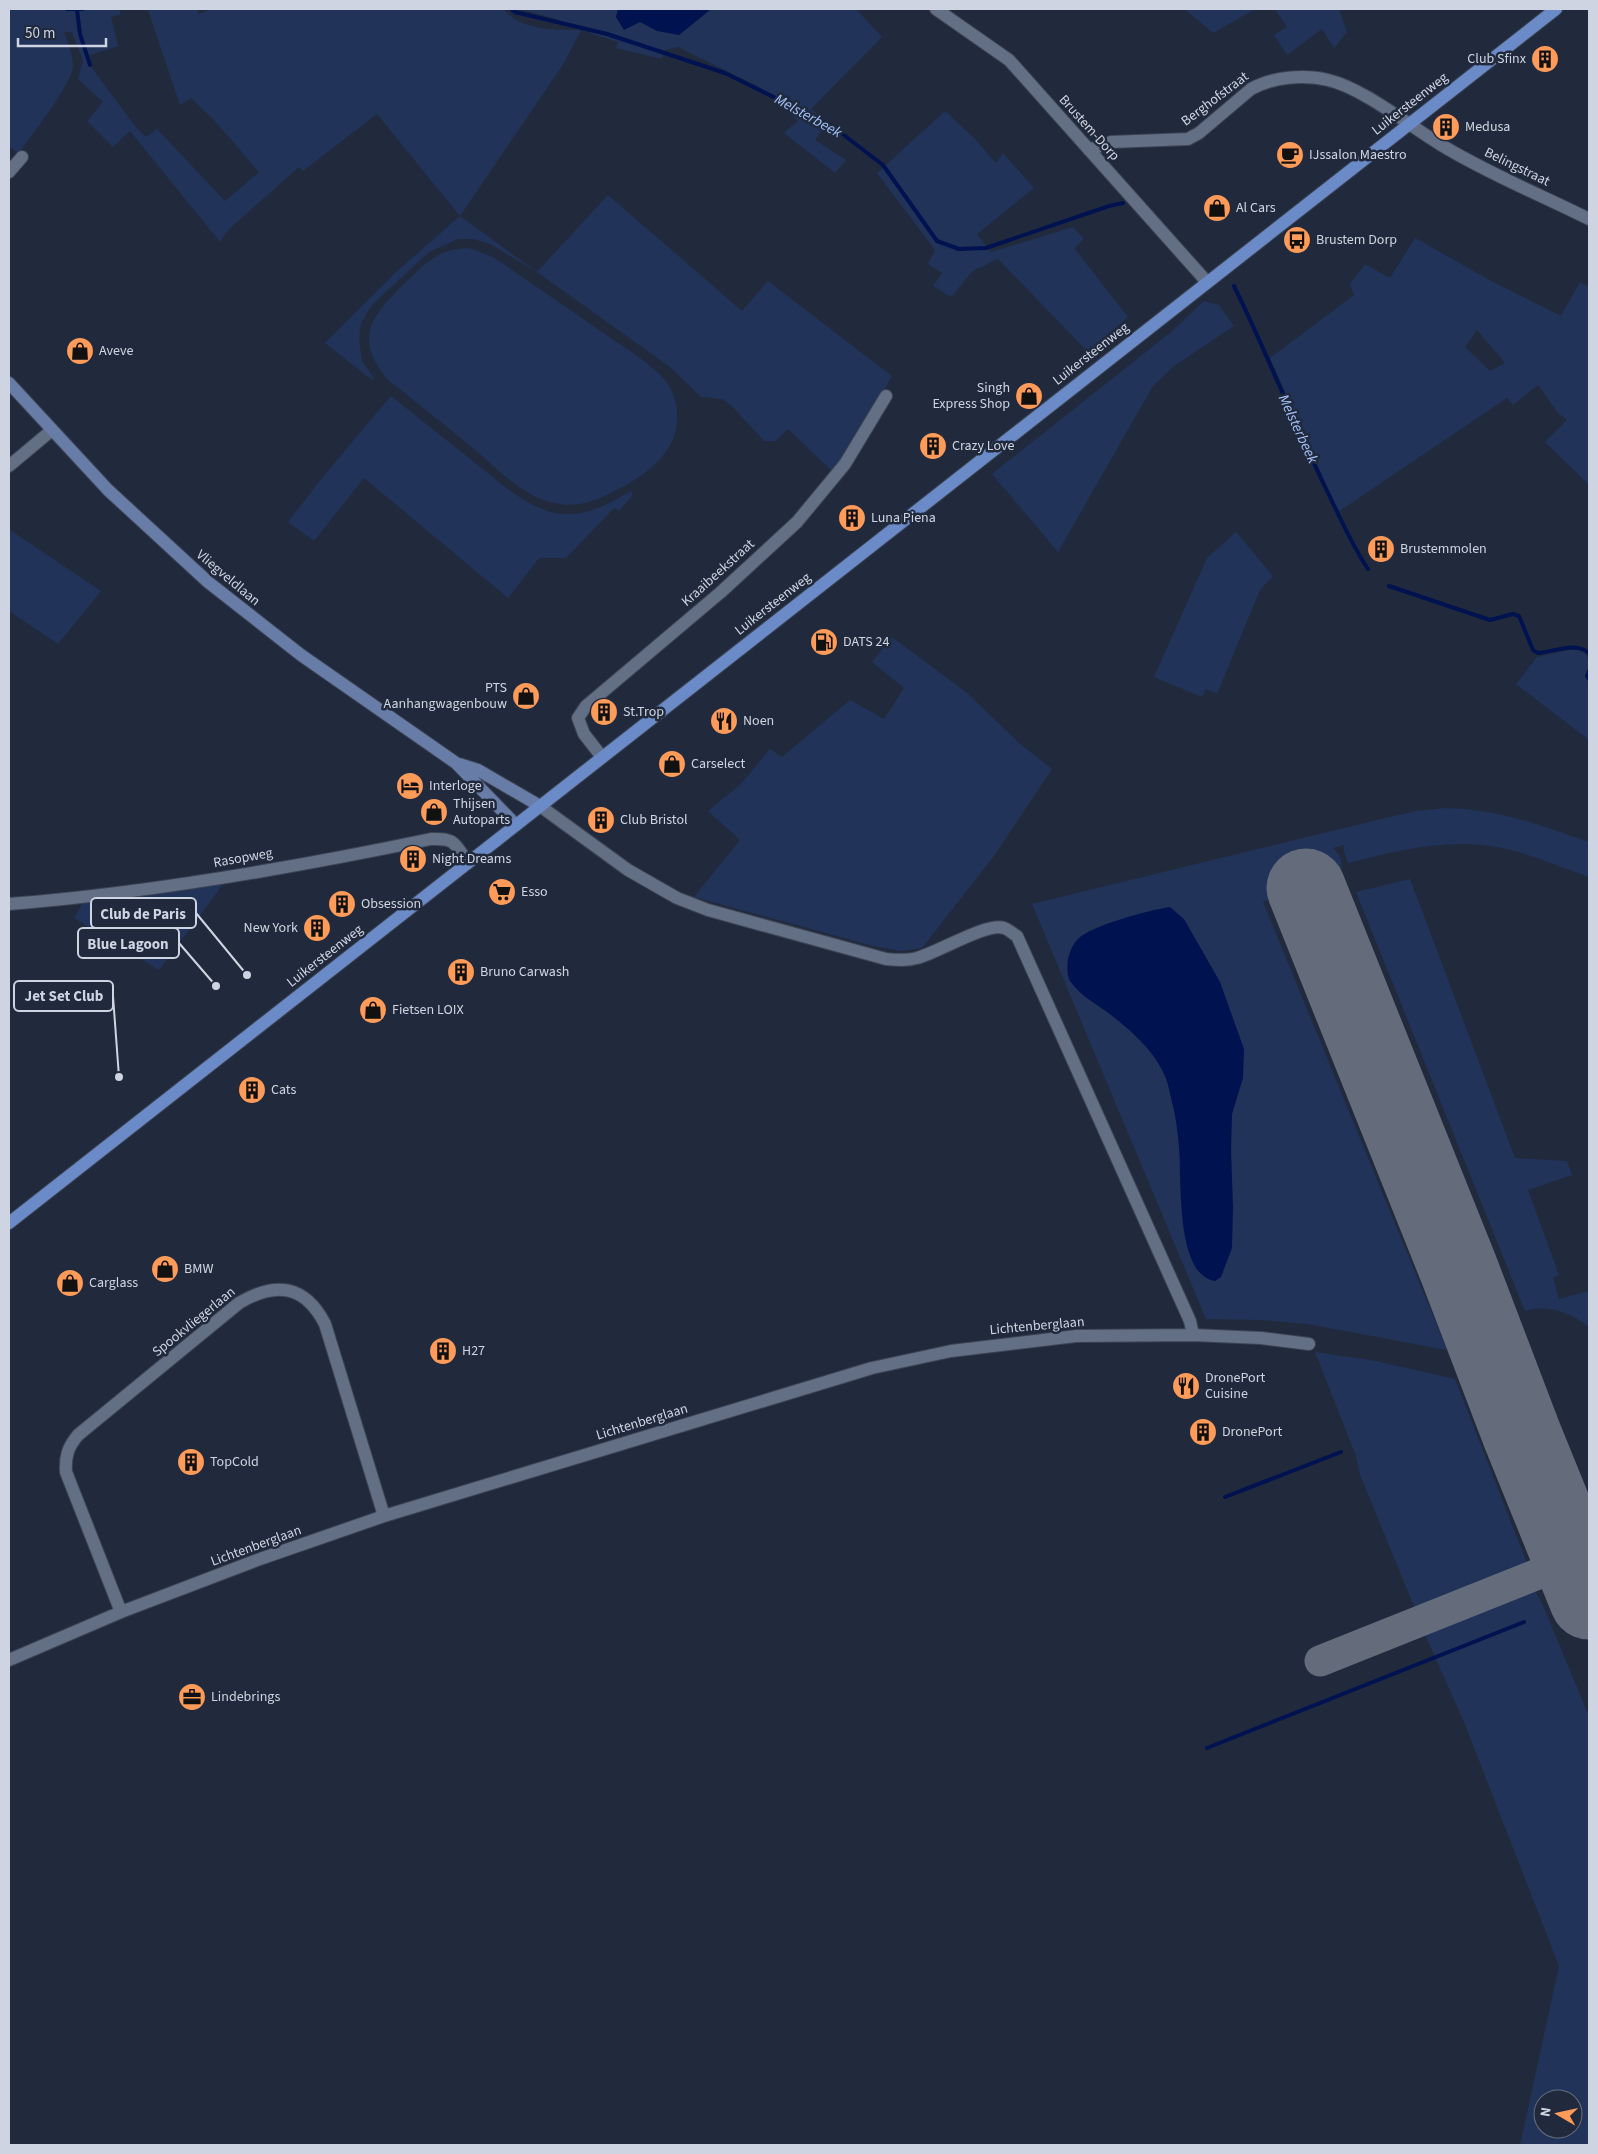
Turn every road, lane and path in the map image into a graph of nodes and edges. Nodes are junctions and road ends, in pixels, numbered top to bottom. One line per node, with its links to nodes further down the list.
1 (936, 9): 4 (street, Brustem-Dorp)
2 (1556, 9): 3 (main road, Luikersteenweg)
3 (1408, 124): 4 (street, Berghofstraat); 7 (street, Belingstraat); 8 (main road, Luikersteenweg)
4 (1089, 150): 8 (street, Brustem-Dorp)
5 (22, 157): 6 (street)
6 (9, 172)
7 (1589, 218)
8 (1207, 282): 13 (main road, Luikersteenweg)
9 (9, 383): 11 (main road, Vliegveldlaan)
10 (886, 396): 13 (street, Kraaibeekstraat)
11 (52, 430): 12 (street); 14 (main road, Vliegveldlaan)
12 (9, 466)
13 (602, 757): 15 (main road, Luikersteenweg)
14 (456, 763): 15 (main road, Vliegveldlaan); 16 (main road, Vliegveldlaan)
15 (540, 806): 16 (main road, Luikersteenweg); 20 (street)
16 (516, 825): 17 (main road, Luikersteenweg)
17 (468, 863): 18 (street, Rasopweg); 19 (main road, Luikersteenweg)
18 (9, 904)
19 (9, 1224)
20 (1194, 1334): 21 (street, Lichtenberglaan); 22 (street, Lichtenberglaan)
21 (1310, 1344)
22 (384, 1516): 23 (street, Lichtenberglaan); 23 (street, Spookvliegerlaan)
23 (121, 1612): 24 (street, Lichtenberglaan)
24 (9, 1660)

